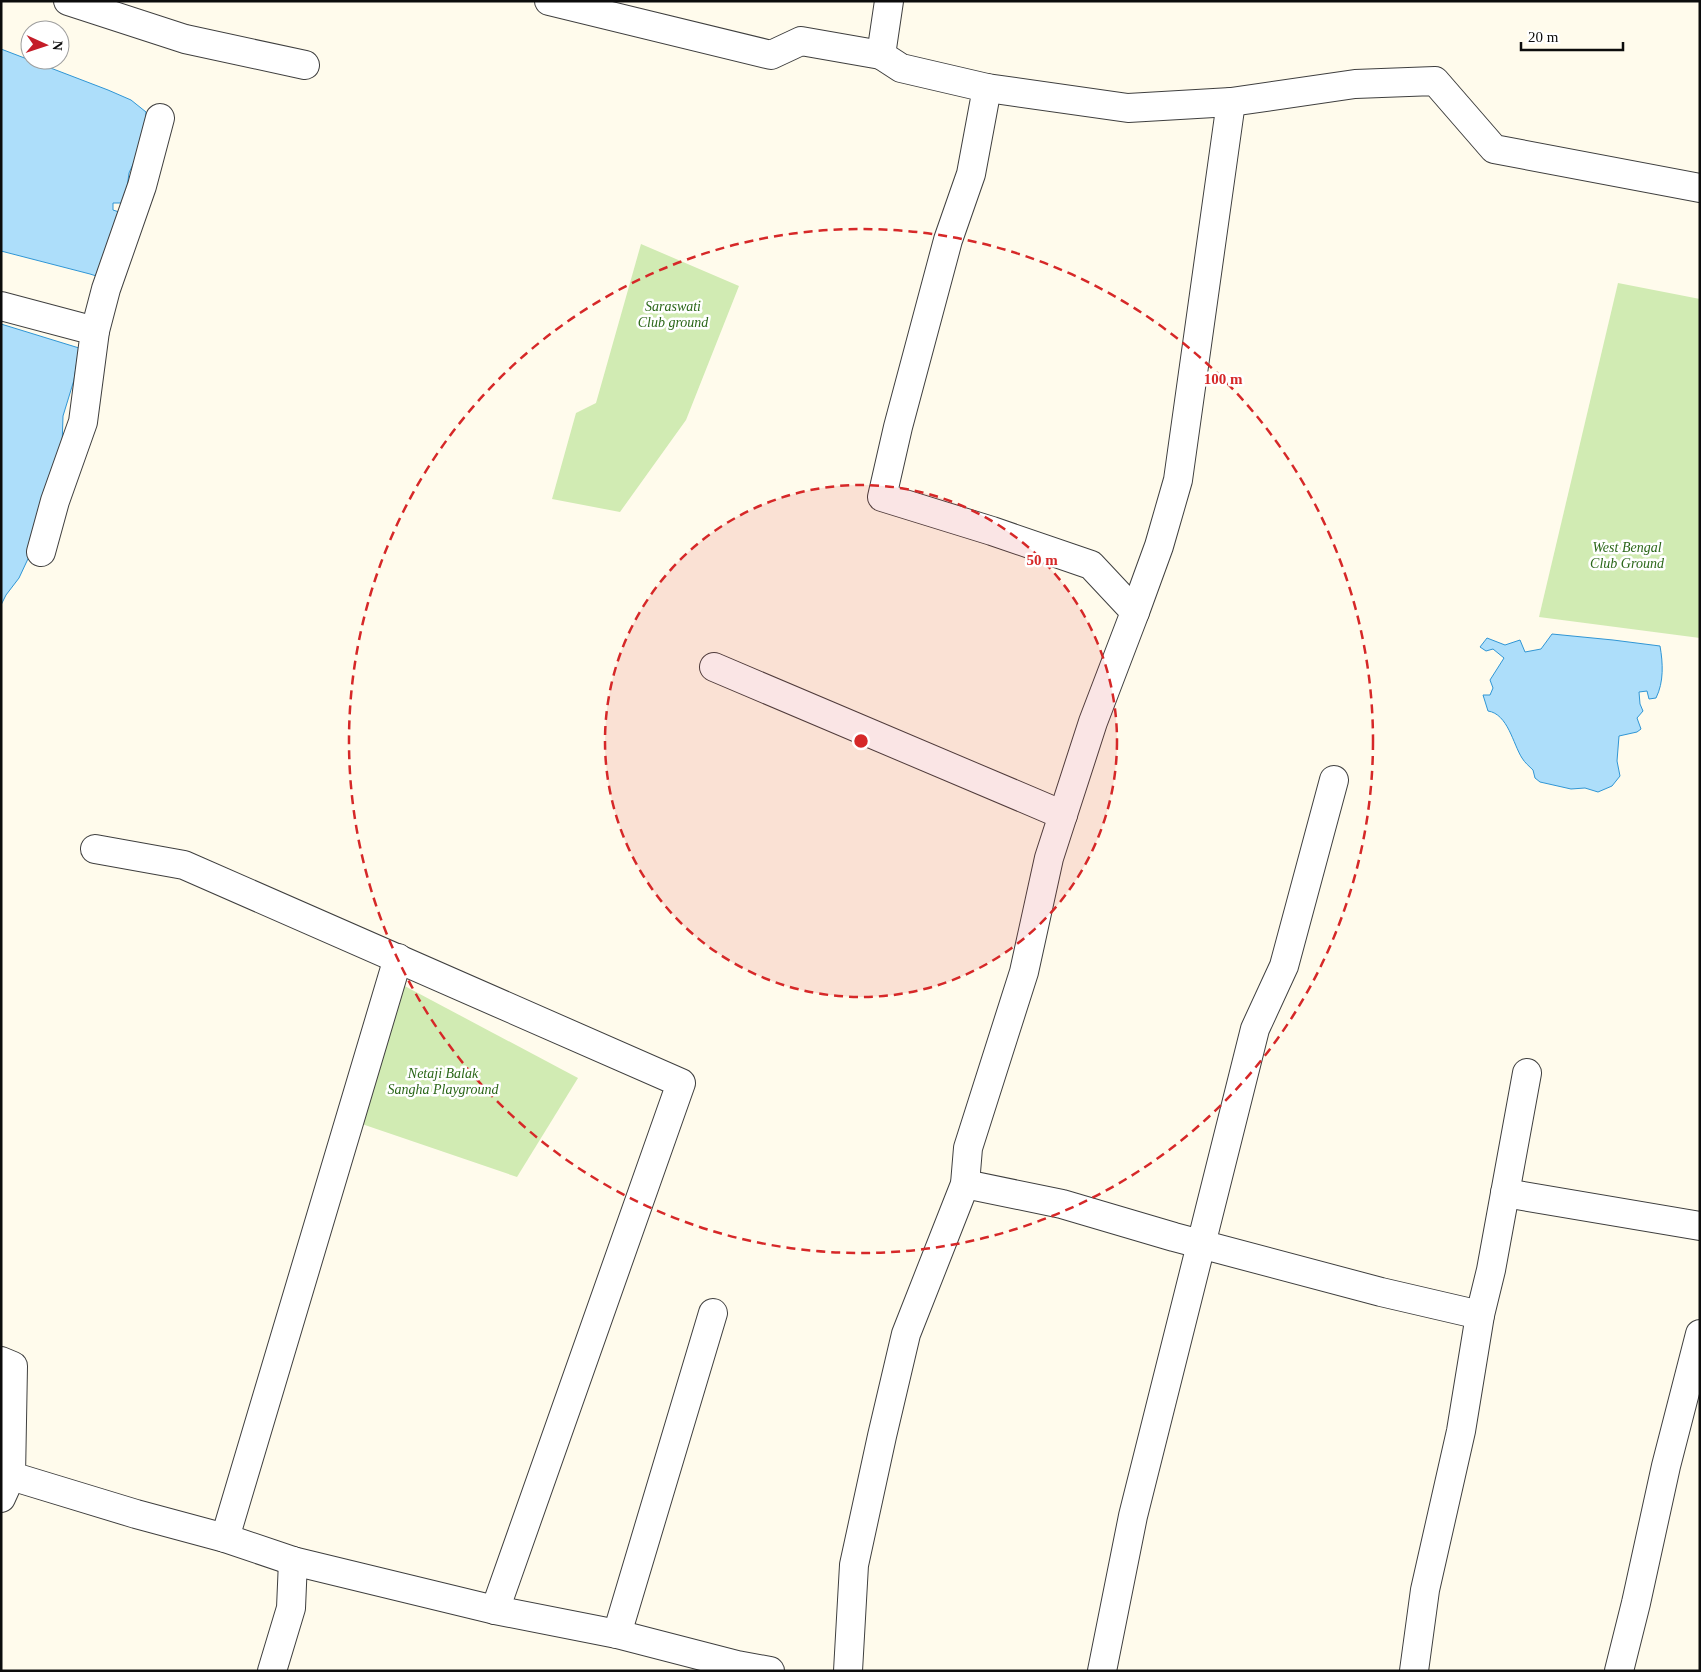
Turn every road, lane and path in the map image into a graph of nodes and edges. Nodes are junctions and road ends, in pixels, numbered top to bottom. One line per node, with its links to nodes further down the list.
1 (68, 1): 5 (street)
2 (550, 1): 4 (street)
3 (889, 1): 4 (street)
4 (881, 55): 6 (street)
5 (305, 65)
6 (987, 88): 7 (street); 13 (street)
7 (1231, 102): 9 (street); 13 (street)
8 (160, 118): 11 (street)
9 (1700, 188)
10 (1, 306): 11 (street)
11 (95, 331): 12 (street)
12 (41, 552)
13 (1135, 612): 16 (street)
14 (714, 667): 16 (street)
15 (1334, 780): 23 (street)
16 (1063, 815): 20 (street)
17 (95, 849): 18 (street)
18 (398, 958): 29 (street); 31 (street)
19 (1527, 1073): 21 (street)
20 (965, 1184): 23 (street); 36 (street)
21 (1505, 1193): 22 (street); 25 (street)
22 (1700, 1226)
23 (1201, 1244): 25 (street); 37 (street)
24 (713, 1312): 32 (street)
25 (1480, 1315): 38 (street)
26 (1700, 1334): 39 (street)
27 (1, 1361): 28 (street)
28 (6, 1487): 29 (street)
29 (224, 1538): 30 (street)
30 (293, 1561): 31 (street); 34 (street)
31 (495, 1610): 32 (street)
32 (617, 1634): 33 (street)
33 (736, 1668): 35 (street)
34 (272, 1671)
35 (770, 1671)
36 (848, 1671)
37 (1102, 1671)
38 (1414, 1671)
39 (1618, 1671)

